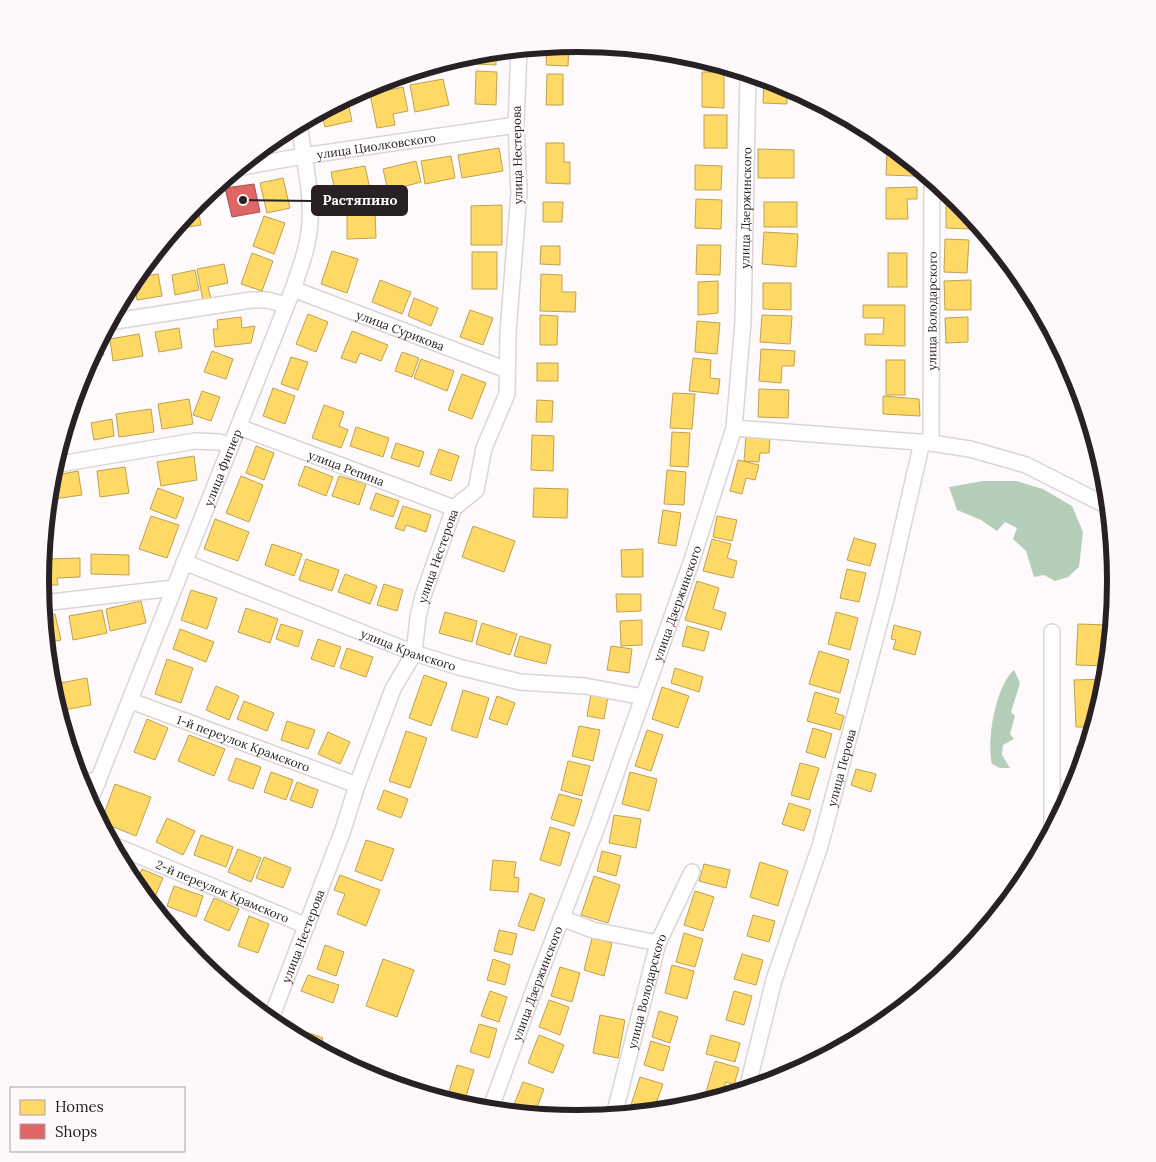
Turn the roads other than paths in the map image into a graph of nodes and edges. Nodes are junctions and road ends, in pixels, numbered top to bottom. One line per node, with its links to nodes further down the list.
1 (519, 55): 3 (street, улица Нестерова)
2 (748, 80): 13 (street, улица Дзержинского)
3 (516, 125): 5 (street, улица Циолковского); 11 (street, улица Нестерова)
4 (300, 131): 5 (street, улица Фигнер)
5 (303, 156): 6 (street, улица Циолковского); 8 (street, улица Фигнер)
6 (250, 166)
7 (932, 188): 14 (street, улица Володарского)
8 (293, 289): 9 (street, улица Фигнер); 11 (street, улица Сурикова)
9 (286, 305): 10 (street); 12 (street, улица Фигнер)
10 (117, 321)
11 (507, 370): 18 (street, улица Нестерова)
12 (239, 427): 15 (street, улица Фигнер); 18 (street, улица Репина)
13 (734, 428): 14 (street); 24 (street, улица Дзержинского)
14 (927, 442): 17 (street); 37 (street, улица Перова)
15 (231, 446): 16 (street); 19 (street, улица Фигнер)
16 (62, 464)
17 (1101, 503)
18 (454, 508): 23 (street, улица Нестерова)
19 (184, 562): 20 (street, улица Фигнер); 23 (street, улица Крамского)
20 (174, 588): 21 (street); 25 (street, улица Фигнер)
21 (50, 602)
22 (1052, 632): 30 (street)
23 (414, 653): 24 (street, улица Крамского); 28 (street, улица Нестерова)
24 (643, 697): 33 (street, улица Дзержинского)
25 (131, 700): 27 (street, улица Фигнер); 28 (street, 1-й переулок Крамского)
26 (88, 781): 27 (street)
27 (98, 782): 29 (street, улица Фигнер)
28 (357, 785): 34 (street, улица Нестерова)
29 (93, 793)
30 (1052, 817)
31 (121, 848): 34 (street, 2-й переулок Крамского)
32 (692, 872): 35 (street, улица Володарского)
33 (561, 918): 35 (street); 38 (street, улица Дзержинского)
34 (307, 926): 36 (street, улица Нестерова)
35 (658, 943): 39 (street, улица Володарского)
36 (273, 1013)
37 (749, 1082)
38 (493, 1103)
39 (616, 1109)

